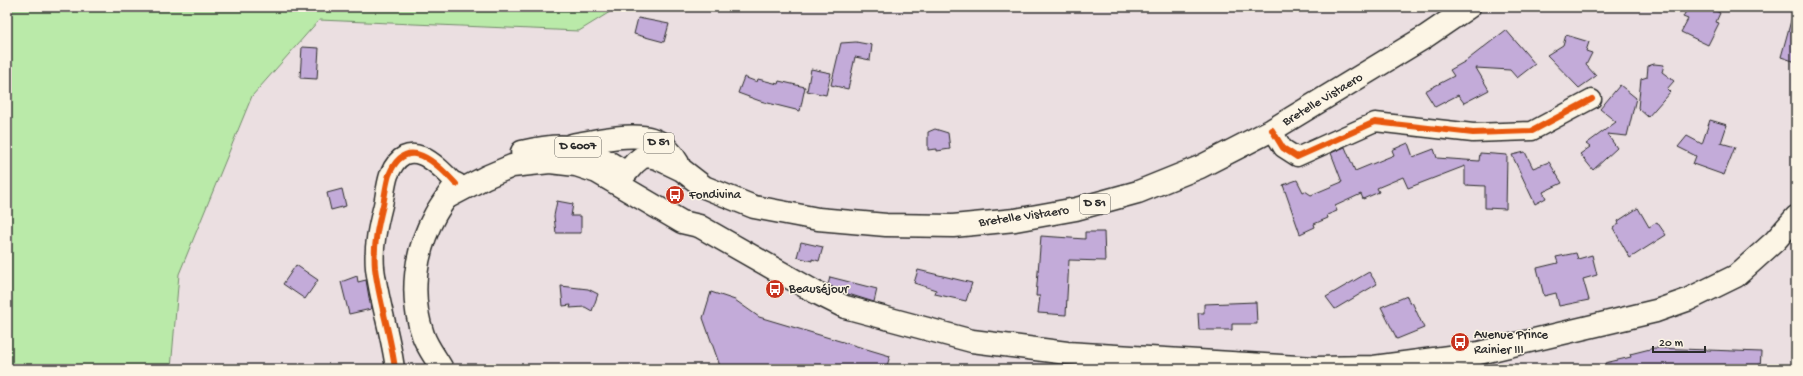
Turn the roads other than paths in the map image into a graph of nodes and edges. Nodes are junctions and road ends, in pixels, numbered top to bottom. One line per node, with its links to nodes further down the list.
1 (1469, 7): 3 (main road, Bretelle Vistaero / D 51)
2 (1592, 99): 3 (street)
3 (1272, 130): 6 (main road, Bretelle Vistaero / D 51)
4 (625, 137): 5 (main road, Bretelle Vistaero / D 51); 6 (main road, Bretelle Vistaero / D 51); 7 (main road, D 51)
5 (571, 146): 7 (main road, D 6007); 8 (main road, D 6007)
6 (682, 170): 7 (main road, Bretelle Vistaero / D 51)
7 (613, 171): 8 (main road, D 6007); 9 (main road, D 6007)
8 (455, 191): 10 (street); 11 (main road, D 6007)
9 (1796, 217)
10 (395, 369)
11 (442, 369)

